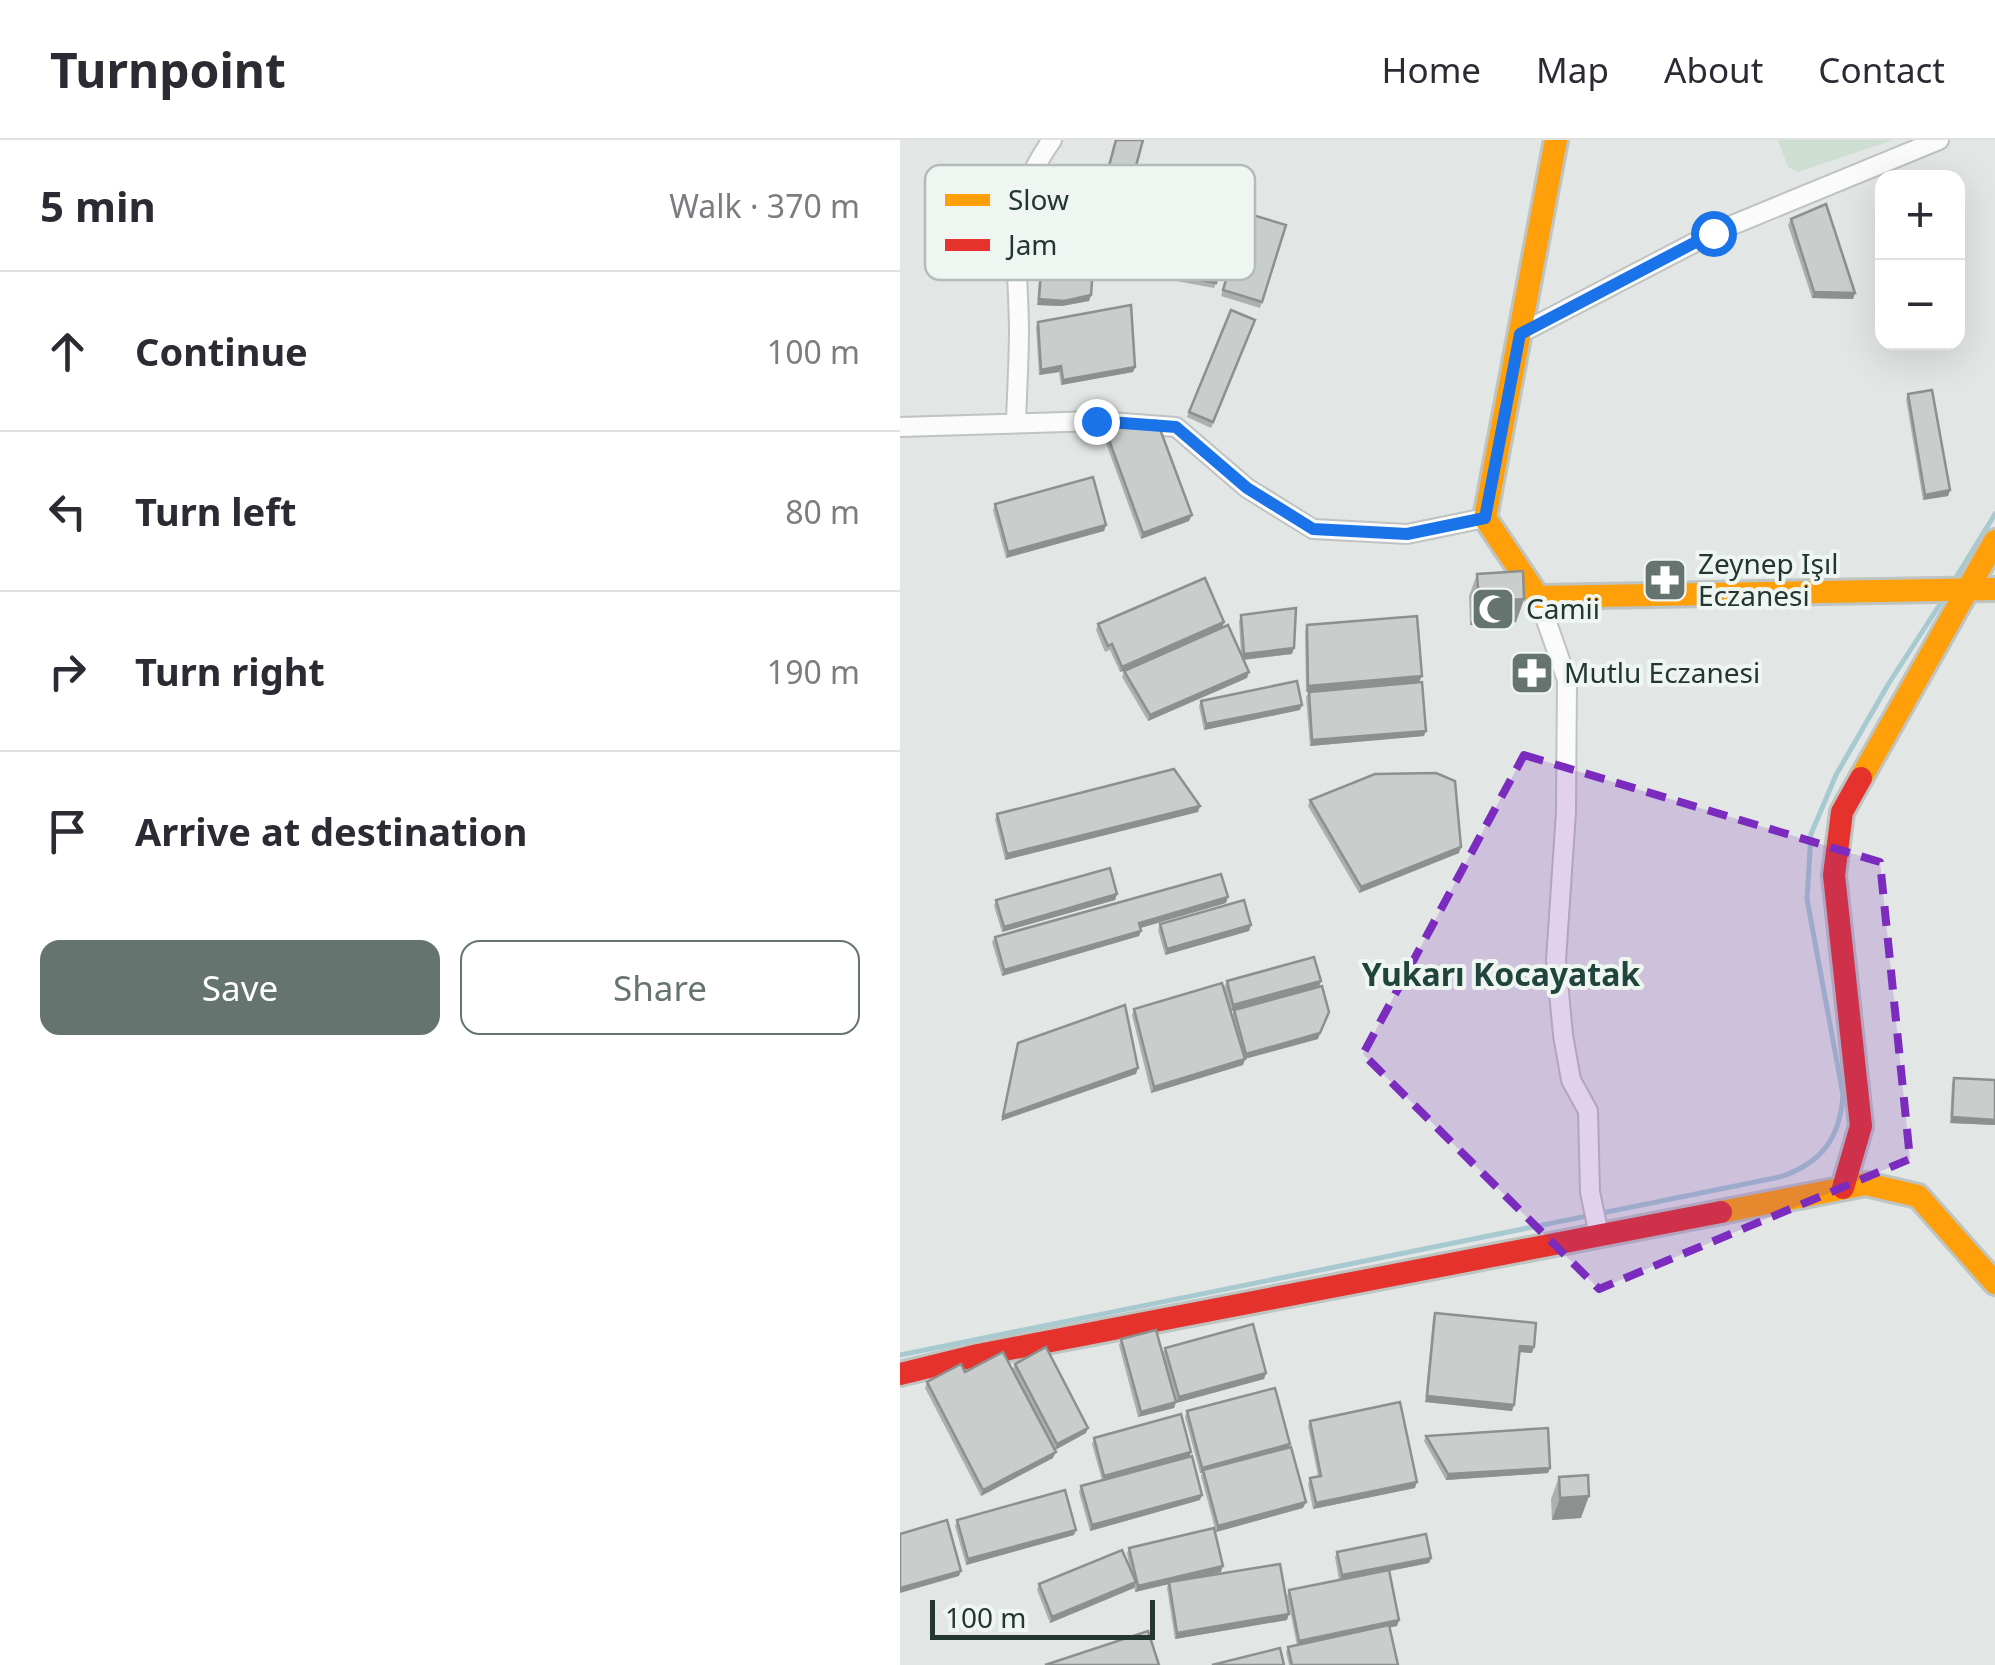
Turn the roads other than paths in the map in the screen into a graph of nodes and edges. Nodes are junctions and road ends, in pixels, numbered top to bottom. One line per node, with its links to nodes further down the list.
1 (1052, 140): 4 (street)
2 (1939, 140): 6 (street)
3 (1557, 141): 6 (street)
4 (1035, 165)
5 (1016, 280): 7 (street)
6 (1520, 334): 9 (street)
7 (1016, 422): 8 (street); 9 (street)
8 (900, 427)
9 (1485, 518): 13 (street)
10 (1995, 541): 11 (street)
11 (1966, 589): 12 (street); 13 (street); 14 (street)
12 (1995, 589)
13 (1538, 597): 15 (street)
14 (1842, 1188): 16 (street); 17 (street)
15 (1598, 1230)
16 (1995, 1282)
17 (900, 1374)

